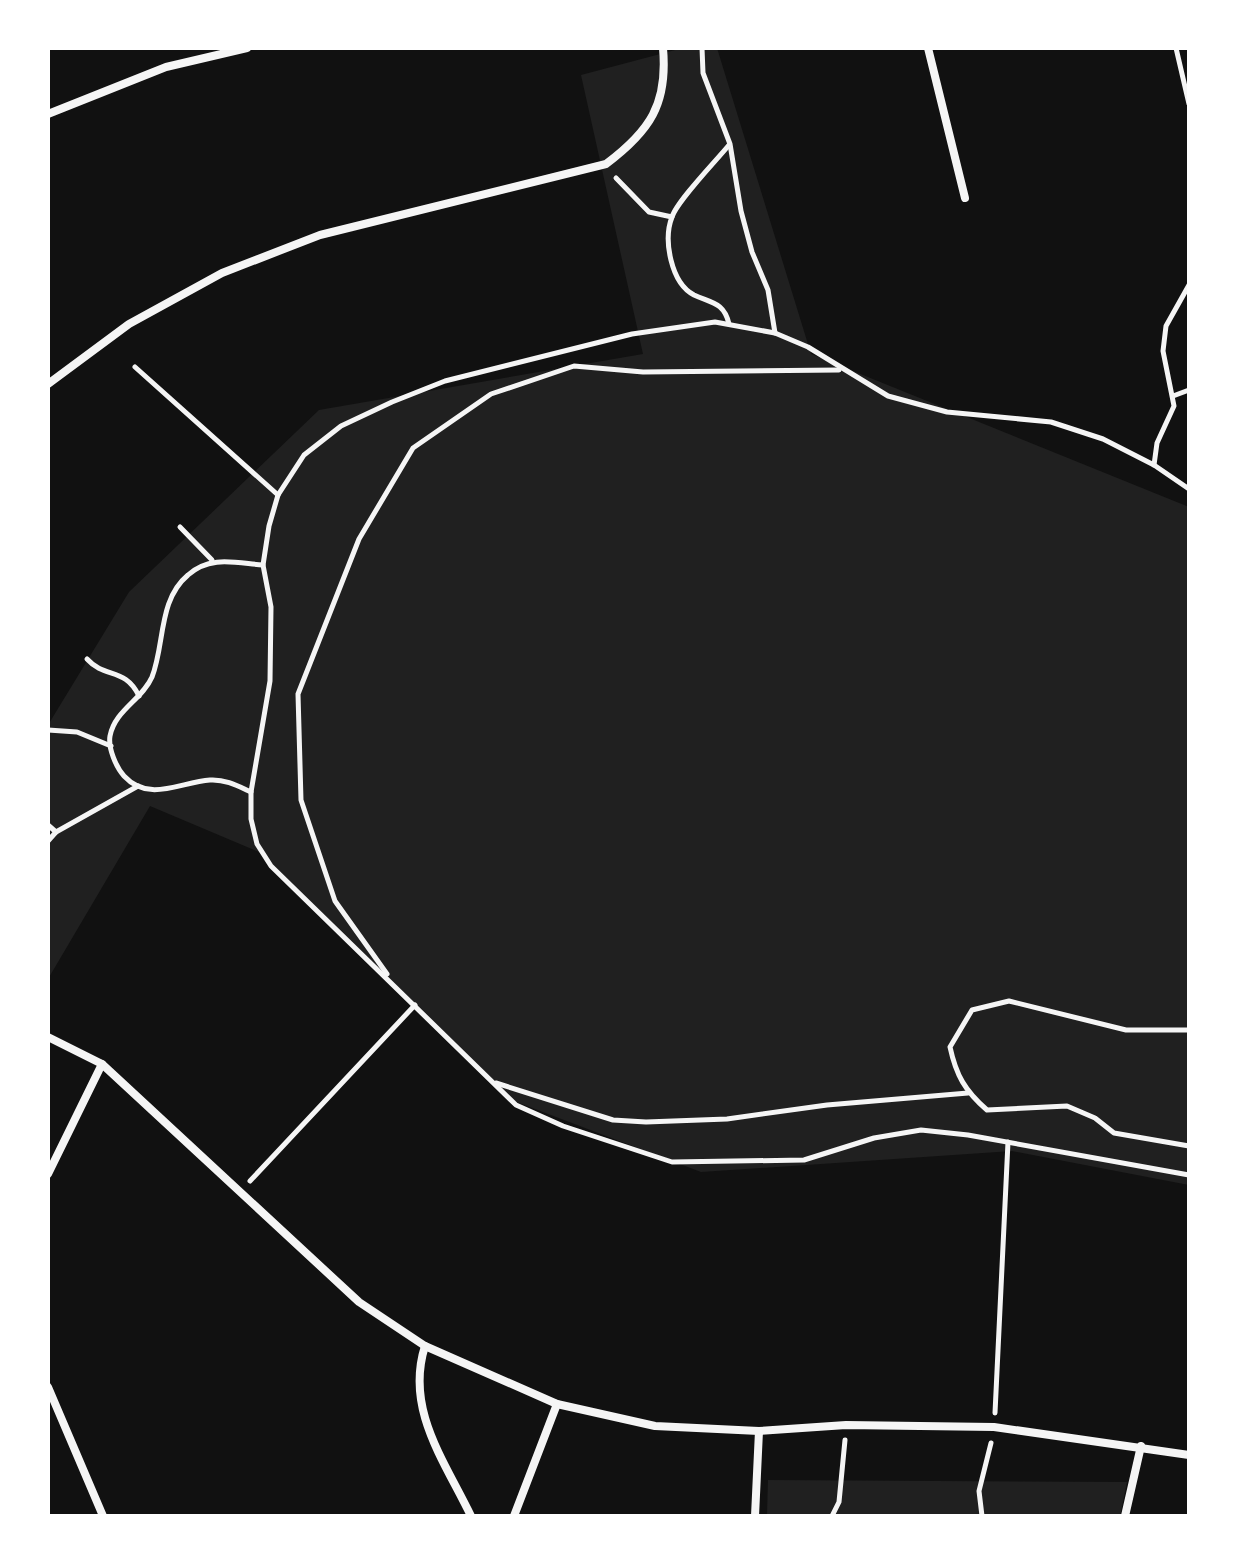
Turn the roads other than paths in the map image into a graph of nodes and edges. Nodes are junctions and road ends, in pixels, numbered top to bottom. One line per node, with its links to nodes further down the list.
1 (247, 48): 4 (street)
2 (663, 48): 6 (street)
3 (928, 48): 5 (street)
4 (48, 114)
5 (965, 198)
6 (48, 384)
7 (48, 1037): 8 (street)
8 (102, 1064): 9 (street); 10 (street)
9 (48, 1174)
10 (425, 1346): 12 (street); 17 (street)
11 (48, 1387): 16 (street)
12 (557, 1404): 13 (street); 18 (street)
13 (759, 1431): 14 (street); 19 (street)
14 (1141, 1446): 15 (street); 20 (street)
15 (1189, 1455)
16 (103, 1516)
17 (471, 1516)
18 (514, 1516)
19 (755, 1516)
20 (1125, 1516)

